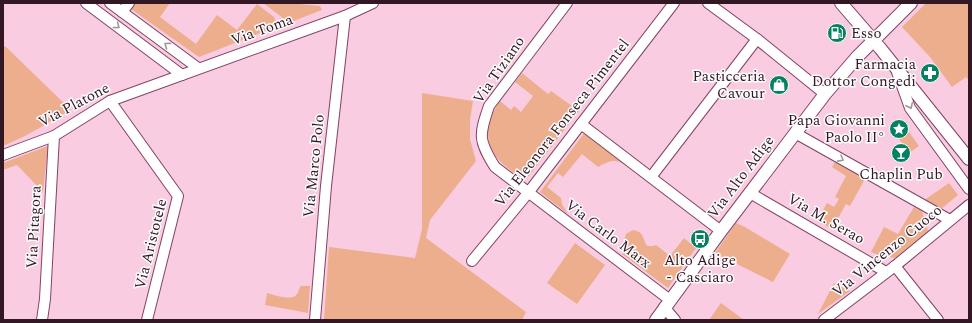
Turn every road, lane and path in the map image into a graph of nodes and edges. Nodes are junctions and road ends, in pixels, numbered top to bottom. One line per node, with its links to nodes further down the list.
1 (86, 3): 16 (street, one-way to 16)
2 (110, 3): 10 (street)
3 (129, 3): 10 (street)
4 (373, 3): 11 (street, Via Toma)
5 (567, 3): 26 (street, Via Tiziano)
6 (674, 3): 19 (street, Via Eleonora Fonseca Pimentel)
7 (708, 3): 12 (street)
8 (841, 3): 13 (street)
9 (911, 3): 13 (street, Via Alto Adige)
10 (122, 12): 14 (street, one-way to 10)
11 (345, 16): 14 (street, Via Toma); 36 (street, Via Marco Polo)
12 (757, 39): 17 (street); 24 (street)
13 (873, 40): 15 (street); 17 (street, Via Alto Adige)
14 (198, 68): 16 (street, Via Toma)
15 (896, 70): 23 (street); 25 (street, one-way to 25)
16 (182, 74): 18 (street, Via Platone)
17 (825, 94): 20 (street, Via Alto Adige)
18 (110, 101): 21 (street, Via Platone); 35 (street, Via Aristotele)
19 (581, 124): 24 (street); 26 (street, Via Eleonora Fonseca Pimentel)
20 (795, 133): 27 (street, Via Alto Adige); 29 (street, one-way to 29)
21 (54, 136): 22 (street, Via Platone); 34 (street, Via Pitagora)
22 (3, 155)
23 (969, 159)
24 (651, 177): 30 (street)
25 (969, 190)
26 (528, 193): 31 (street, Via Eleonora Fonseca Pimentel); 33 (street, Via Carlo Marx)
27 (750, 193): 30 (street, Via Alto Adige); 32 (street, Via M. Serao)
28 (969, 205): 29 (street, Via Vincenzo Cuoco)
29 (950, 220): 32 (street, Via Vincenzo Cuoco)
30 (721, 231): 33 (street, Via Alto Adige)
31 (472, 261)
32 (891, 269): 39 (street, Via Vincenzo Cuoco); 40 (street)
33 (667, 304): 37 (street, Via Alto Adige); 38 (street, Via Carlo Marx)
34 (42, 320)
35 (147, 320)
36 (315, 320)
37 (656, 320)
38 (675, 320)
39 (824, 320)
40 (938, 320)

